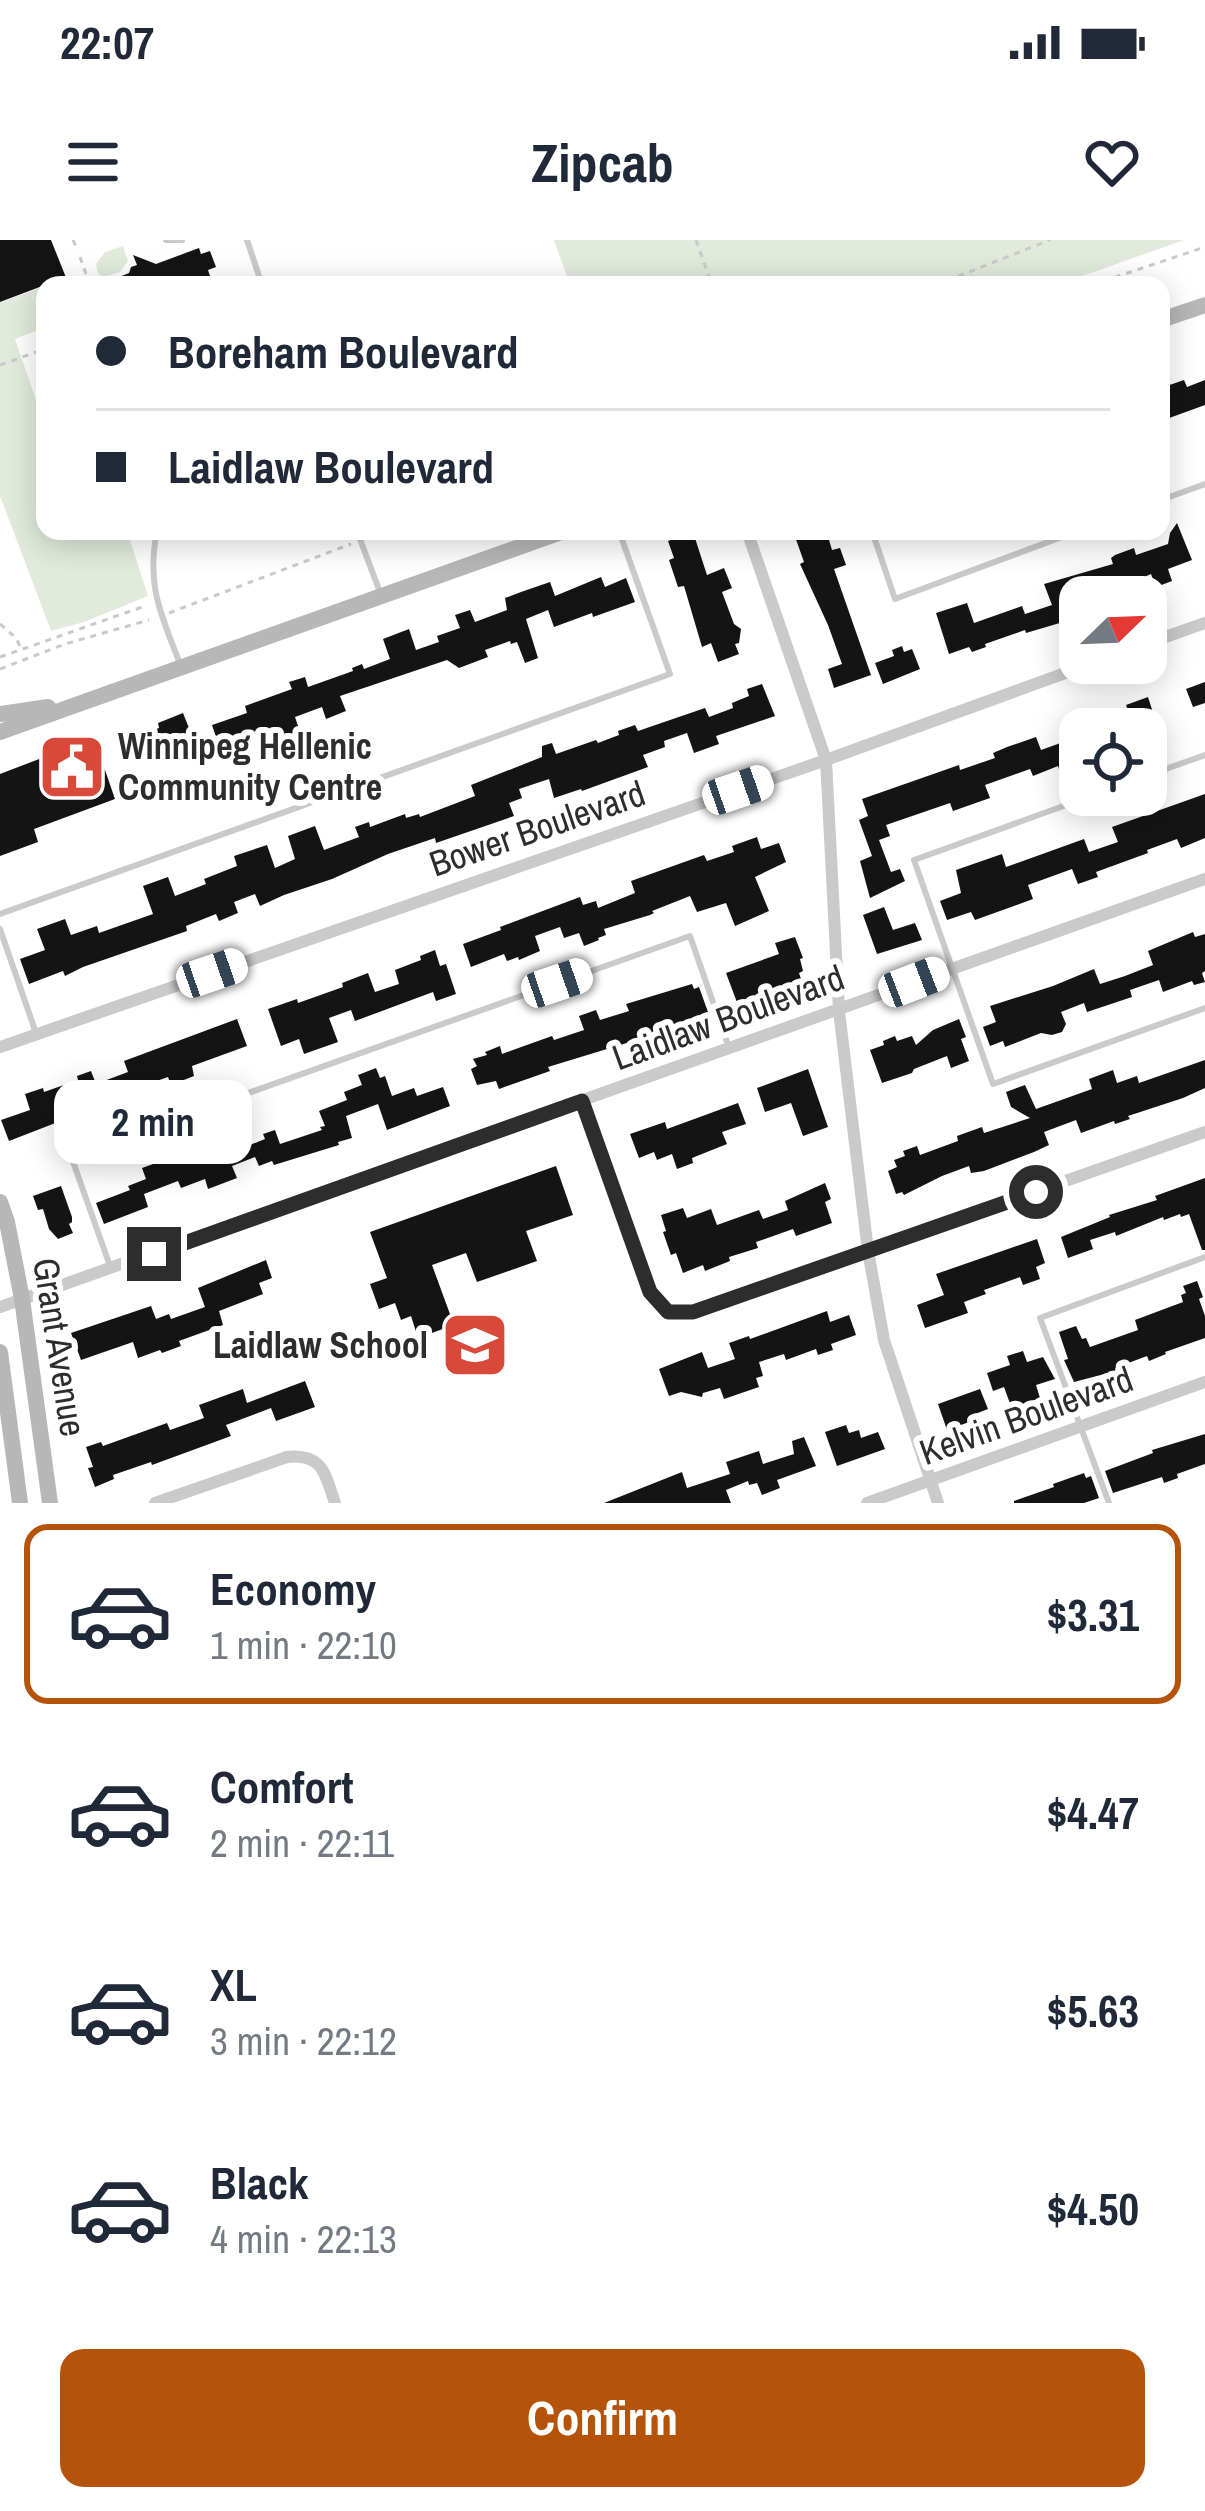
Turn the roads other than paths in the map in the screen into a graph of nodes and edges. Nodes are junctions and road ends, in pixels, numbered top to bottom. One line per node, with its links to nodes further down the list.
1 (166, 240): 2 (lane)
2 (182, 240)
3 (247, 240): 4 (lane)
4 (259, 276)
5 (1205, 305): 6 (street)
6 (1170, 317)
7 (1205, 484): 8 (lane)
8 (1170, 497)
9 (155, 540): 19 (lane)
10 (361, 540): 16 (lane)
11 (538, 540): 16 (street)
12 (622, 540): 29 (lane)
13 (750, 540): 25 (street)
14 (875, 540): 15 (lane)
15 (1053, 540)
16 (381, 595): 19 (street)
17 (1205, 623): 18 (street)
18 (1167, 637)
19 (181, 668): 21 (street)
20 (1059, 675): 25 (street, Bower Boulevard)
21 (84, 701): 22 (street); 23 (street)
22 (0, 714)
23 (0, 732)
24 (1205, 755): 26 (lane)
25 (826, 760): 33 (street); 34 (street, Bower Boulevard)
26 (1167, 769)
27 (1059, 808): 31 (lane)
28 (1205, 879): 31 (street, Laidlaw Boulevard)
29 (0, 914)
30 (0, 928): 34 (lane)
31 (952, 968): 32 (lane); 33 (street, Laidlaw Boulevard)
32 (1205, 1008)
33 (839, 1011): 36 (street, Laidlaw Boulevard); 40 (street)
34 (36, 1034): 35 (street, Bower Boulevard)
35 (0, 1047)
36 (730, 1048): 37 (street, Laidlaw Boulevard); 42 (lane)
37 (582, 1101): 40 (street); 42 (street, Laidlaw Boulevard)
38 (1205, 1132): 40 (street)
39 (0, 1202): 43 (street, Grant Avenue)
40 (868, 1251): 48 (street)
41 (1205, 1257): 47 (lane)
42 (111, 1269): 43 (street, Laidlaw Boulevard)
43 (22, 1299): 44 (street, Laidlaw Boulevard); 50 (street, Grant Avenue)
44 (0, 1307)
45 (0, 1352): 49 (street, Grant Avenue)
46 (1205, 1382): 47 (street, Kelvin Boulevard)
47 (1082, 1426): 48 (street, Kelvin Boulevard); 55 (lane)
48 (929, 1481): 53 (street, Kelvin Boulevard); 54 (street)
49 (20, 1503)
50 (50, 1503)
51 (155, 1503): 52 (street)
52 (335, 1503)
53 (867, 1503)
54 (938, 1503)
55 (1109, 1503)

